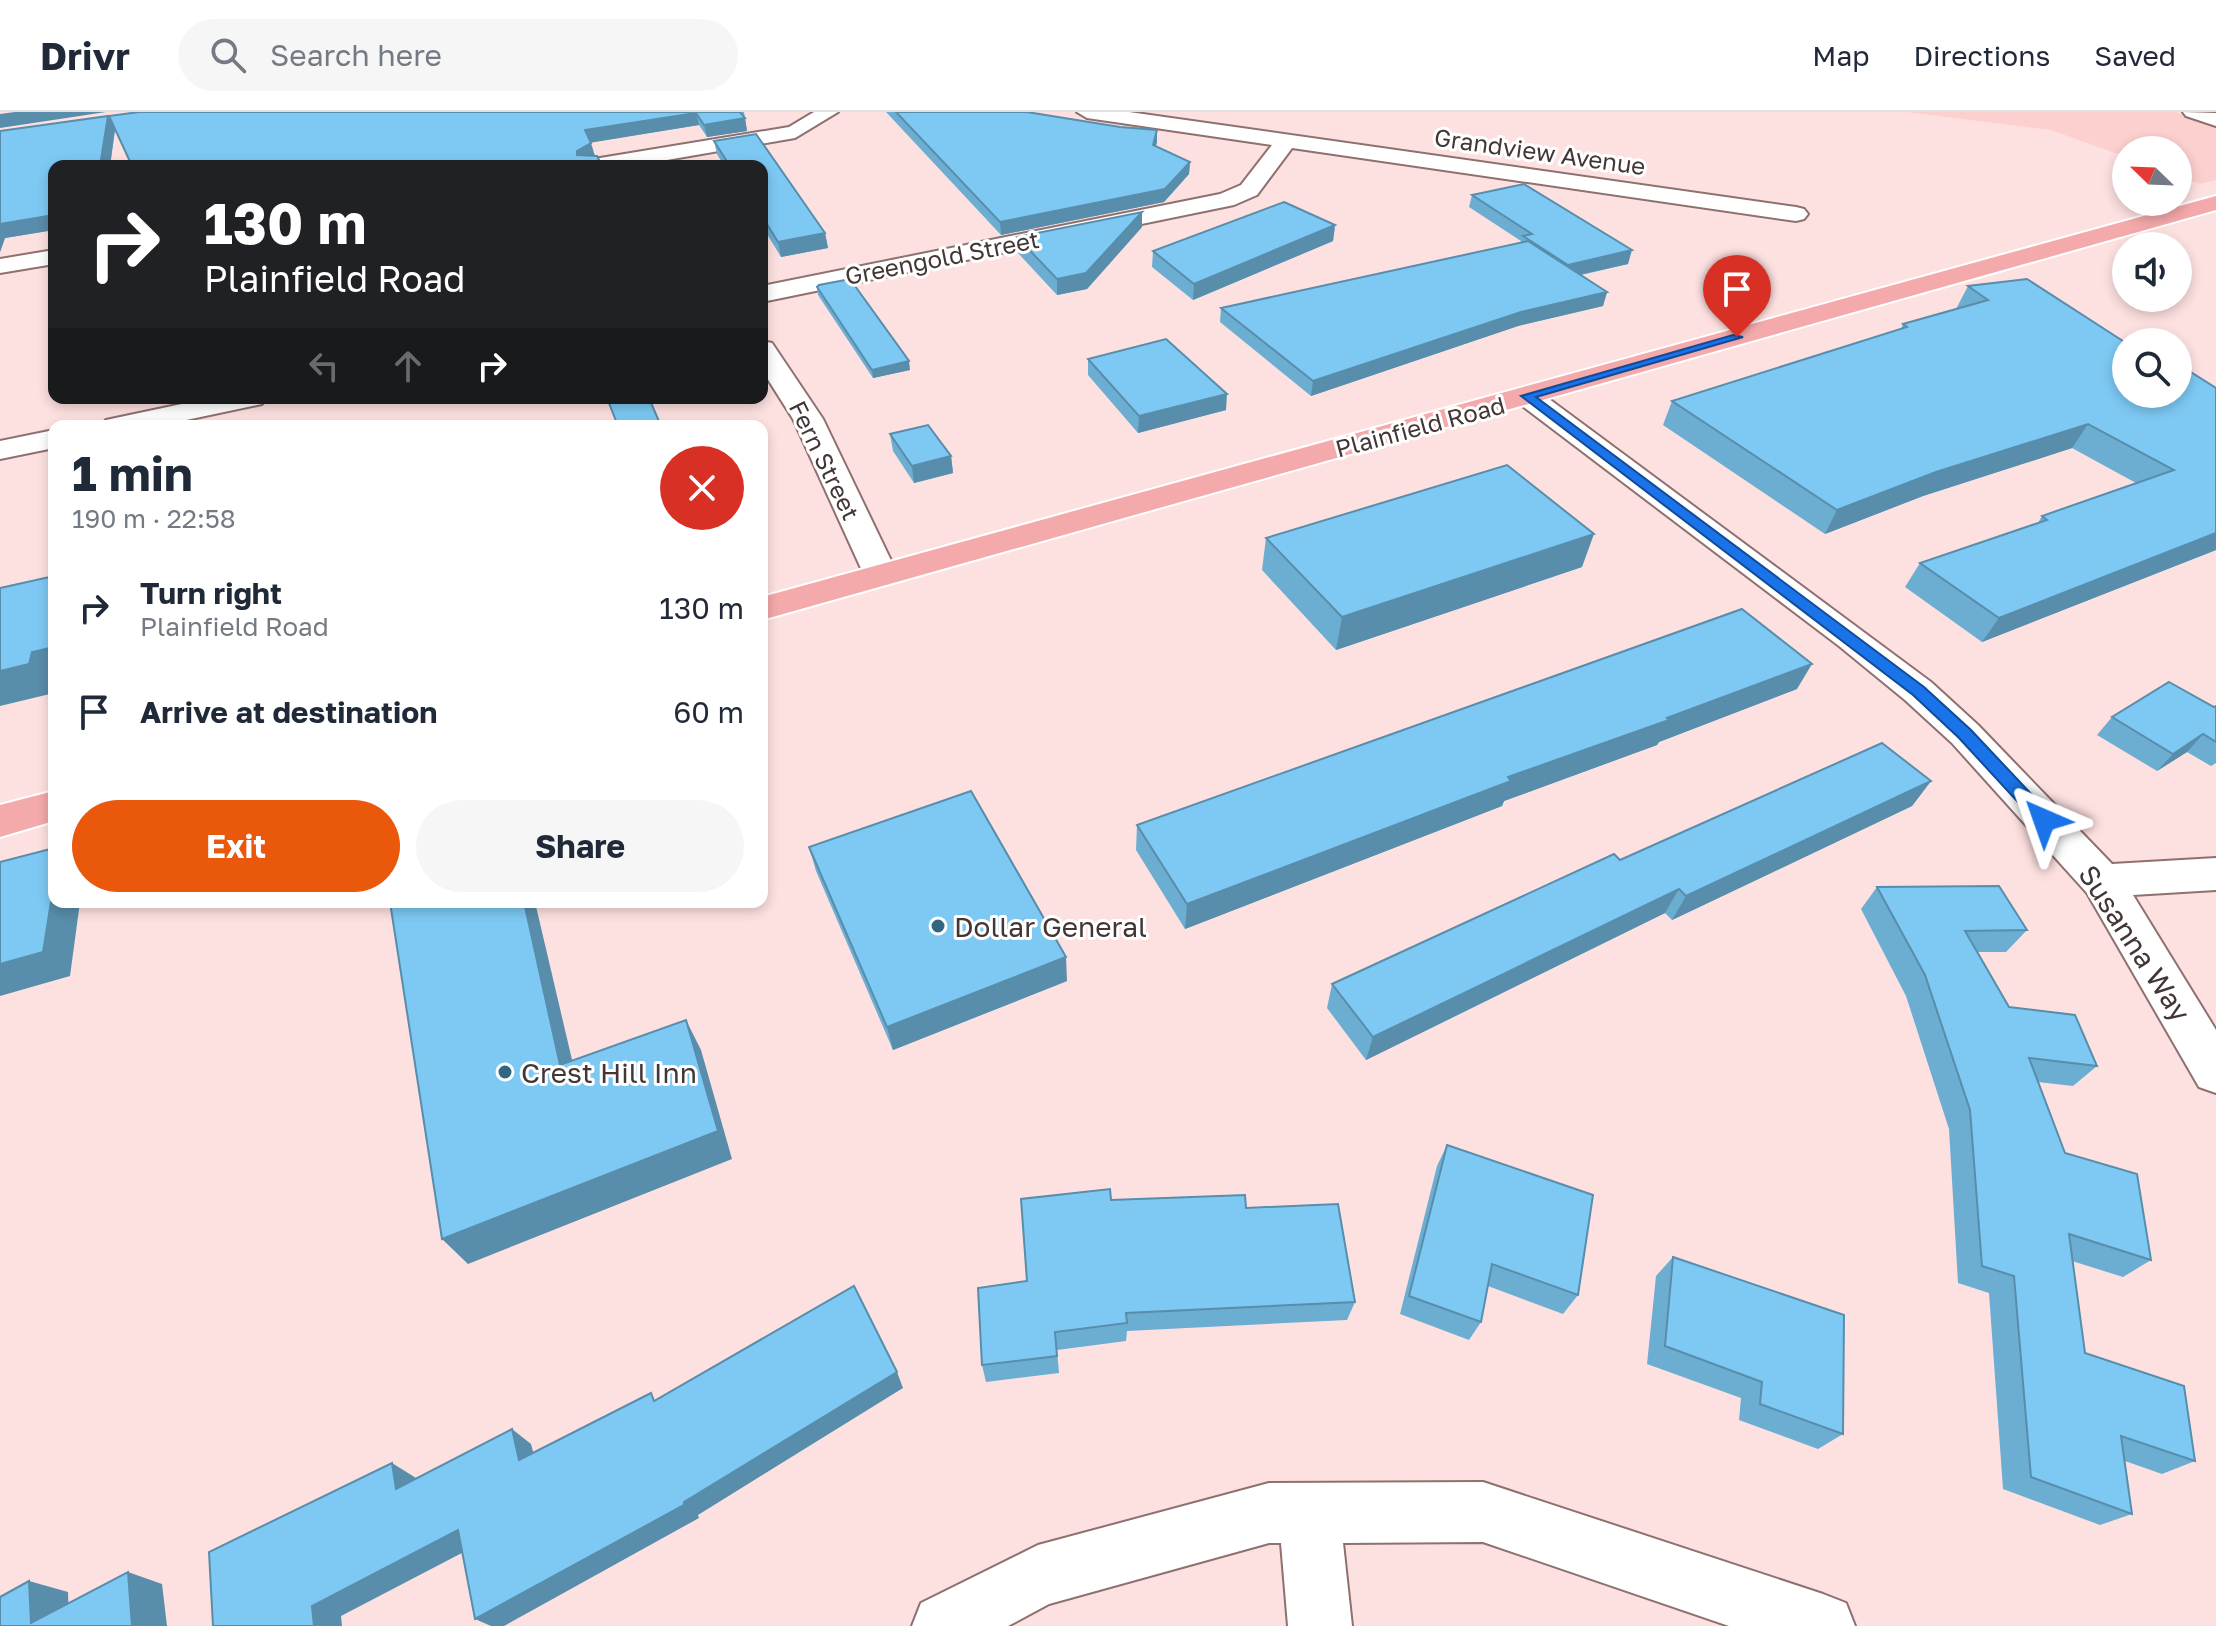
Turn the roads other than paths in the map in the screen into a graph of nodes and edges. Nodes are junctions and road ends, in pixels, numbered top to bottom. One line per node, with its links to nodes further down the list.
1 (828, 112): 6 (street)
2 (1087, 112): 5 (street, Grandview Avenue)
3 (2193, 112): 4 (street)
4 (2216, 120)
5 (1286, 141): 8 (street, Grandview Avenue); 11 (street, Greengold Street)
6 (629, 160)
7 (2216, 203): 13 (main road, Plainfield Road)
8 (1796, 214)
9 (48, 258): 10 (street)
10 (0, 266)
11 (768, 293)
12 (768, 358): 18 (street, Fern Street)
13 (1527, 396): 18 (main road, Plainfield Road); 23 (street, Susanna Way)
14 (223, 404): 15 (street)
15 (145, 420)
16 (48, 440): 17 (street)
17 (0, 450)
18 (881, 575): 19 (main road, Plainfield Road)
19 (768, 607)
20 (48, 808): 21 (main road)
21 (0, 821)
22 (2216, 874): 23 (street)
23 (2102, 881): 24 (street, Susanna Way)
24 (2216, 1072)
25 (1309, 1512): 26 (street); 27 (street); 28 (street)
26 (944, 1626)
27 (1320, 1626)
28 (1823, 1626)

